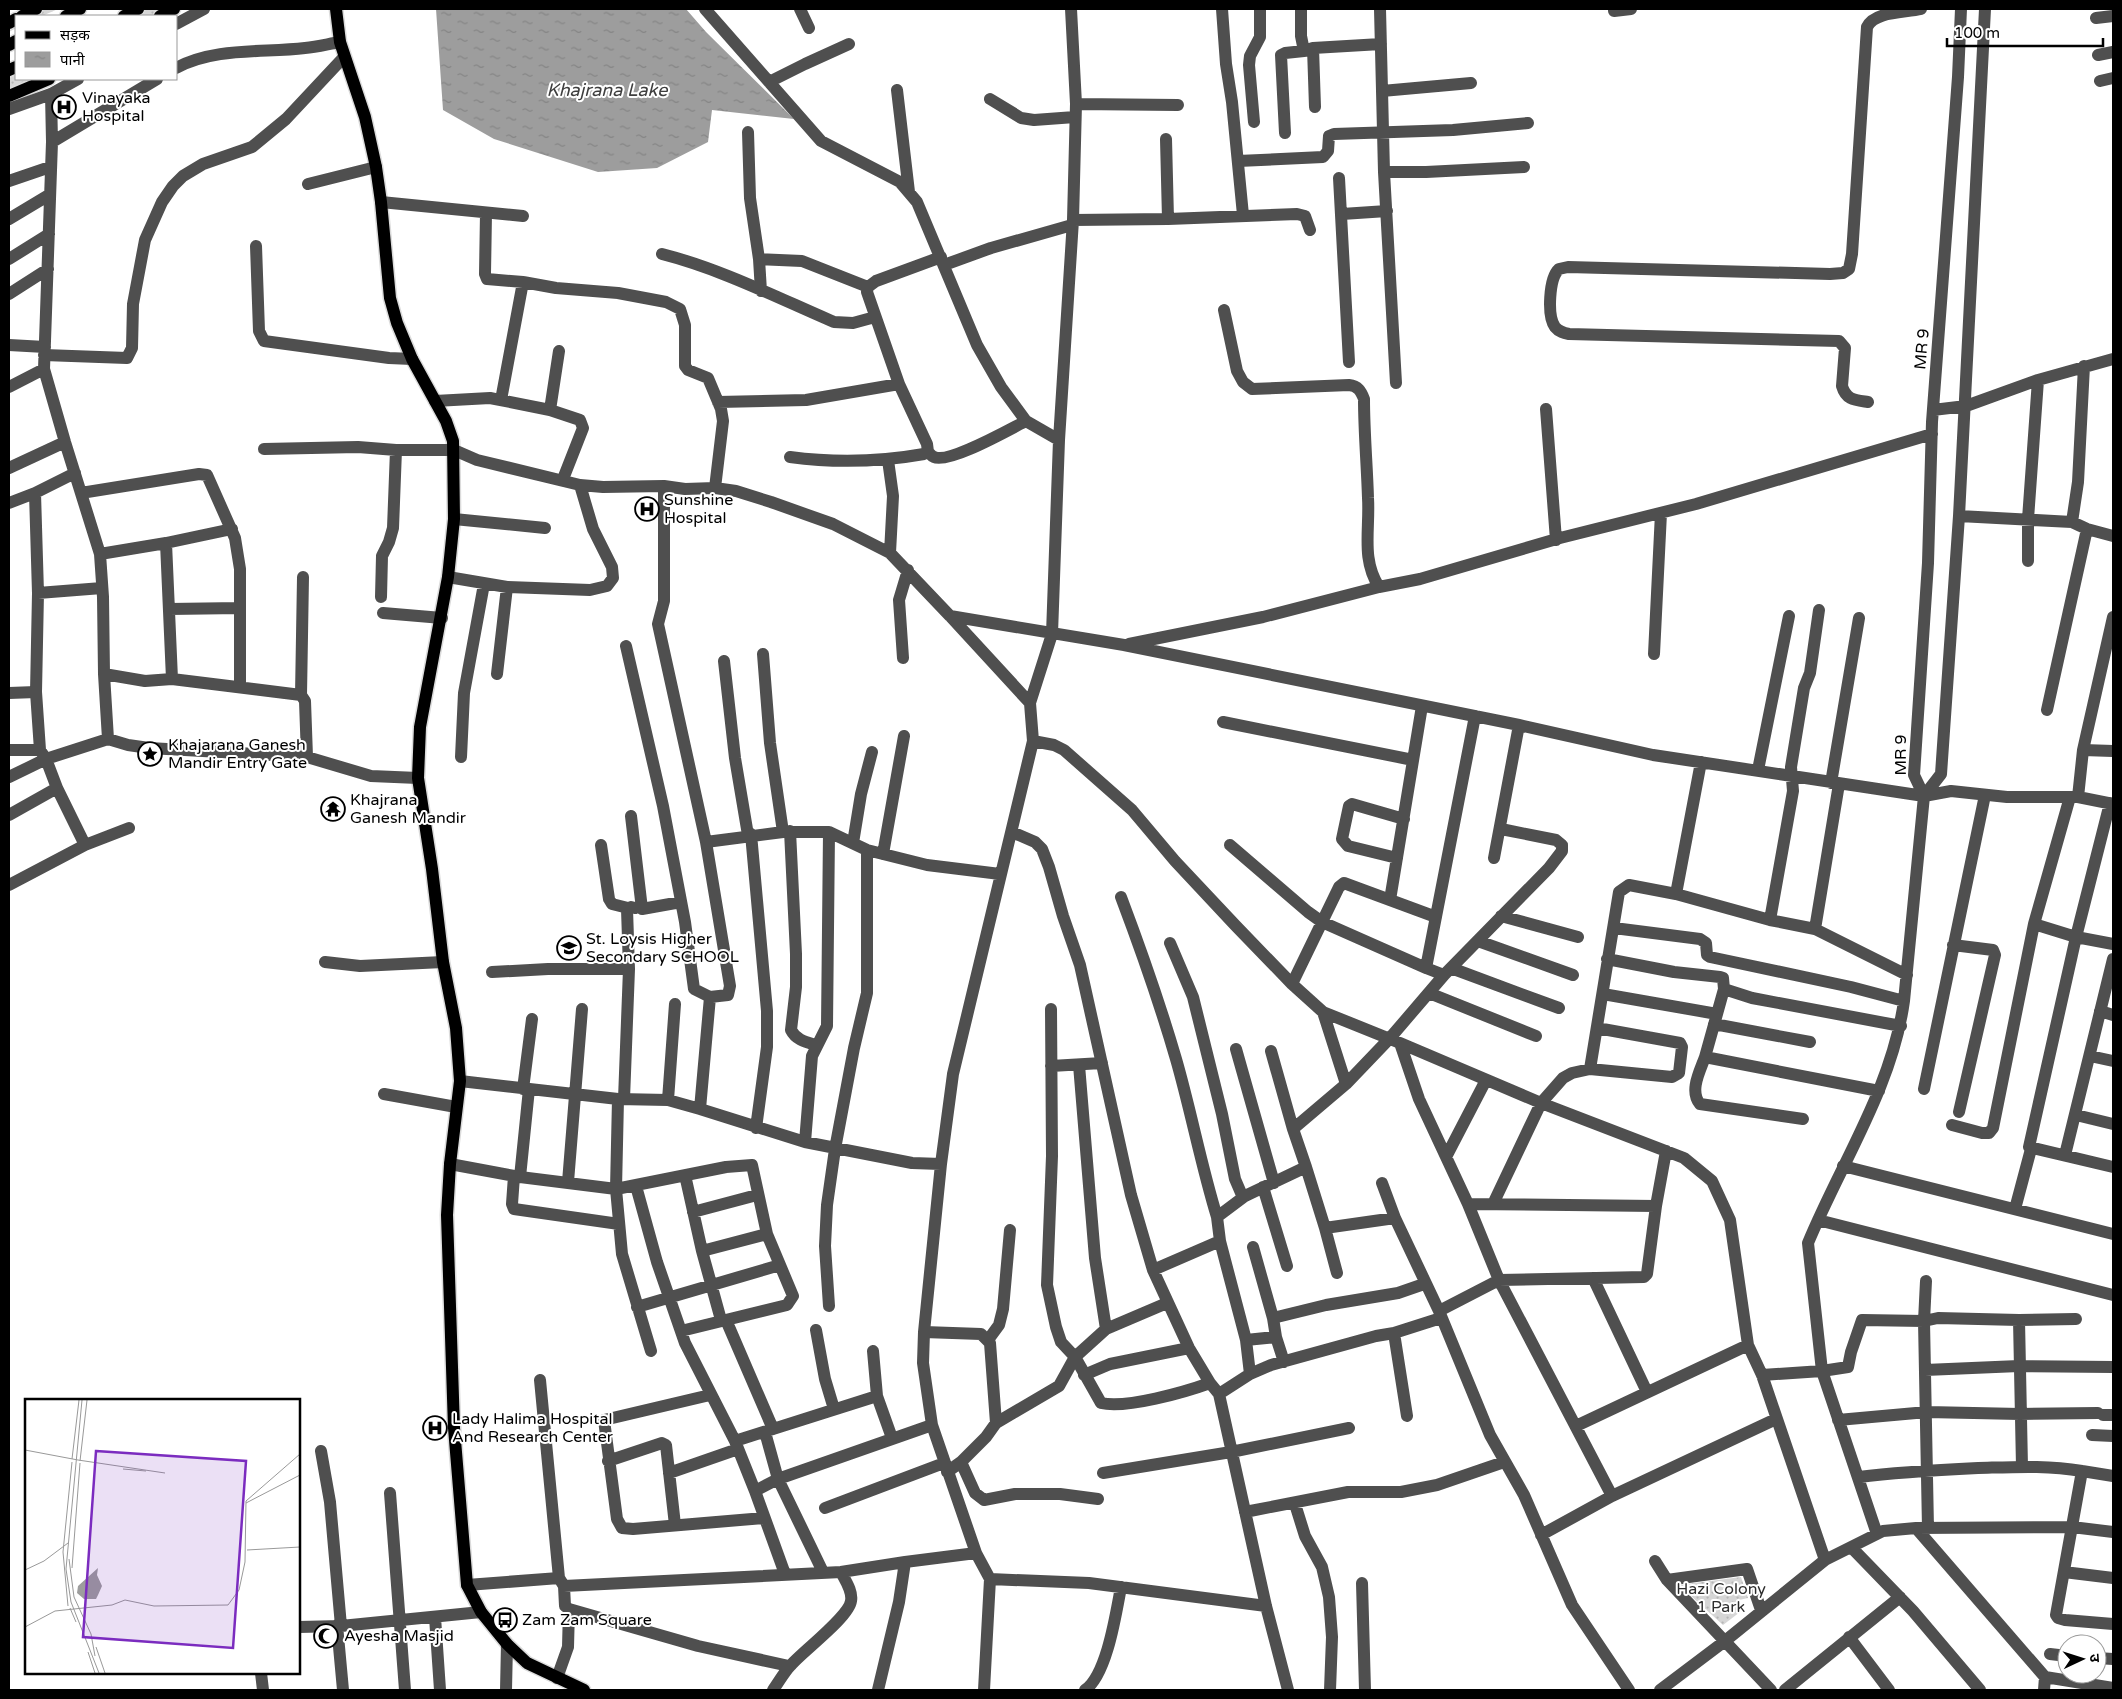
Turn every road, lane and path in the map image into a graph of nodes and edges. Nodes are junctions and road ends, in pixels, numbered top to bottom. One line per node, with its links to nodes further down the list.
1 (36, 9): 19 (main road)
2 (80, 9): 20 (main road)
3 (138, 9): 21 (main road)
4 (174, 9): 22 (main road)
5 (204, 9): 25 (street)
6 (336, 9): 27 (main road)
7 (706, 9): 40 (street)
8 (800, 9): 26 (street)
9 (1071, 9): 47 (street)
10 (1222, 9): 59 (street)
11 (1260, 9): 52 (street)
12 (1301, 9): 30 (street)
13 (1380, 9): 29 (street)
14 (1614, 9): 15 (street)
15 (1631, 9)
16 (1921, 9): 107 (street)
17 (1961, 9): 111 (street, MR 9)
18 (1985, 9): 108 (street, MR 9)
19 (24, 15)
20 (68, 15)
21 (126, 15)
22 (162, 15)
23 (2113, 16): 24 (street)
24 (2096, 18)
25 (178, 23)
26 (809, 28)
27 (340, 42): 33 (main road); 34 (street)
28 (849, 44): 40 (street)
29 (1381, 44): 30 (street); 43 (street)
30 (1309, 50): 49 (street); 55 (street)
31 (2113, 52): 32 (street)
32 (2098, 54)
33 (344, 57): 61 (main road); 93 (street)
34 (178, 67)
35 (2113, 78): 39 (street)
36 (47, 80): 45 (main road)
37 (76, 80): 44 (street)
38 (155, 80): 58 (street)
39 (2100, 81)
40 (769, 82): 67 (street)
41 (1471, 83): 43 (street)
42 (897, 90): 67 (street)
43 (1382, 91): 56 (street)
44 (51, 94): 50 (street); 58 (street)
45 (9, 96)
46 (990, 99): 51 (street)
47 (1076, 104): 48 (street); 51 (street)
48 (1178, 105)
49 (1315, 107)
50 (9, 109)
51 (1075, 117): 77 (street)
52 (1254, 122)
53 (1528, 123): 56 (street)
54 (748, 132): 83 (street)
55 (1285, 133)
56 (1383, 134): 59 (street); 63 (street)
57 (1166, 139): 76 (street)
58 (52, 142): 60 (street)
59 (1238, 161): 72 (street)
60 (50, 167): 65 (street); 68 (street)
61 (376, 167): 66 (street); 69 (main road)
62 (1524, 167): 63 (street)
63 (1384, 172): 70 (street)
64 (1339, 178): 73 (street)
65 (9, 182)
66 (308, 184)
67 (909, 192): 84 (street)
68 (50, 195): 75 (street); 79 (street)
69 (381, 202): 71 (street); 96 (main road)
70 (1387, 211): 73 (street); 101 (street)
71 (486, 213): 74 (street); 86 (street)
72 (1243, 214): 76 (street); 78 (street)
73 (1342, 214): 97 (street)
74 (523, 216)
75 (9, 219)
76 (1168, 219): 77 (street)
77 (1073, 222): 84 (street); 114 (street)
78 (1310, 230)
79 (49, 234): 82 (street); 85 (street)
80 (256, 246): 96 (street)
81 (662, 254): 88 (street)
82 (9, 259)
83 (760, 259): 87 (street); 88 (street)
84 (942, 261): 87 (street); 112 (street)
85 (48, 270): 89 (street); 93 (street)
86 (523, 282): 104 (street); 106 (street)
87 (868, 287): 91 (street)
88 (761, 291): 91 (street)
89 (9, 294)
90 (1224, 310): 151 (street)
91 (875, 317): 102 (street)
92 (9, 345): 93 (street)
93 (45, 351): 99 (street)
94 (559, 351): 110 (street)
95 (2113, 358): 98 (street)
96 (412, 359): 105 (main road)
97 (1349, 362)
98 (2084, 366): 100 (street); 135 (street)
99 (44, 369): 103 (street); 115 (street)
100 (2038, 380): 108 (street); 133 (street)
101 (1396, 383)
102 (899, 384): 106 (street); 119 (street)
103 (9, 387)
104 (502, 400): 105 (street); 110 (street)
105 (435, 401): 118 (main road)
106 (718, 402): 127 (street)
107 (1868, 402)
108 (1966, 406): 111 (street); 132 (street, MR 9)
109 (1546, 409): 140 (street)
110 (550, 410): 124 (street)
111 (1933, 410): 113 (street, MR 9)
112 (1026, 421): 114 (street); 119 (street)
113 (1932, 434): 131 (street); 202 (street, MR 9)
114 (1059, 440): 163 (street)
115 (64, 442): 122 (street); 123 (street)
116 (264, 449): 117 (street)
117 (396, 450): 118 (street); 153 (street)
118 (454, 450): 124 (street); 134 (main road)
119 (928, 452): 121 (street)
120 (790, 457): 121 (street)
121 (888, 460): 142 (street)
122 (9, 468)
123 (75, 473): 128 (street); 129 (street)
124 (563, 479): 125 (street)
125 (580, 485): 126 (street); 149 (street)
126 (664, 486): 127 (street); 214 (street)
127 (715, 488): 142 (street)
128 (35, 493): 130 (street); 152 (street)
129 (81, 494): 137 (street); 143 (street)
130 (9, 503)
131 (1661, 513): 140 (street); 167 (street)
132 (1959, 516): 133 (street); 202 (street, MR 9)
133 (2028, 518): 135 (street); 144 (street)
134 (454, 519): 136 (street); 147 (main road)
135 (2072, 522): 138 (street)
136 (545, 528)
137 (232, 529): 141 (street); 155 (street)
138 (2087, 529): 139 (street); 179 (street)
139 (2113, 536)
140 (1556, 540): 151 (street)
141 (166, 543): 143 (street); 154 (street)
142 (890, 553): 145 (street)
143 (100, 554): 150 (street)
144 (2028, 561)
145 (908, 570): 158 (street); 168 (street)
146 (303, 577): 176 (street)
147 (448, 577): 148 (street); 161 (main road)
148 (484, 584): 149 (street); 192 (street)
149 (507, 587): 171 (street)
150 (102, 588): 152 (street); 170 (street)
151 (1379, 588): 164 (street)
152 (38, 593): 174 (street)
153 (381, 597)
154 (169, 608): 155 (street); 172 (street)
155 (240, 608): 173 (street)
156 (1819, 610): 196 (street)
157 (383, 613): 161 (street)
158 (950, 616): 163 (street); 177 (street)
159 (1789, 616): 195 (street)
160 (2113, 617): 187 (street)
161 (442, 618): 198 (main road)
162 (1858, 618): 199 (street)
163 (1052, 634): 164 (street); 177 (street)
164 (1124, 645): 178 (street)
165 (626, 646): 228 (street)
166 (763, 654): 210 (street)
167 (1654, 654)
168 (903, 658)
169 (724, 661): 213 (street)
170 (104, 674): 172 (street); 184 (street)
171 (497, 674)
172 (172, 679): 173 (street)
173 (240, 686): 176 (street)
174 (36, 692): 175 (street); 190 (street)
175 (9, 693)
176 (301, 695): 191 (street)
177 (1030, 703): 185 (street)
178 (1422, 706): 180 (street); 193 (street)
179 (2047, 710)
180 (1475, 716): 182 (street); 232 (street)
181 (1224, 722): 193 (street)
182 (1519, 725): 194 (street); 209 (street)
183 (904, 736): 220 (street)
184 (108, 738): 190 (street); 191 (street)
185 (1033, 741): 212 (street); 254 (street)
186 (9, 750): 190 (street)
187 (2083, 750): 188 (street); 203 (street)
188 (2113, 751)
189 (872, 752): 215 (street)
190 (43, 754): 197 (street); 200 (street)
191 (307, 756): 198 (street)
192 (461, 757)
193 (1413, 760): 207 (street)
194 (1701, 762): 195 (street); 225 (street)
195 (1758, 770): 196 (street)
196 (1790, 776): 199 (street); 233 (street)
197 (9, 777)
198 (418, 778): 247 (main road)
199 (1835, 783): 202 (street); 237 (street)
200 (57, 788): 205 (street); 216 (street)
201 (1985, 794): 202 (street); 203 (street); 243 (street)
202 (1924, 796): 252 (street)
203 (2074, 797): 204 (street); 235 (street)
204 (2112, 803): 239 (street)
205 (9, 814)
206 (631, 816): 230 (street)
207 (1404, 819): 221 (street); 221 (street)
208 (129, 828): 216 (street)
209 (1500, 829): 222 (street); 231 (street)
210 (786, 832): 211 (street); 213 (street); 274 (street)
211 (829, 832): 215 (street); 274 (street)
212 (1012, 832): 223 (street); 280 (street)
213 (750, 835): 214 (street); 302 (street)
214 (706, 842): 258 (street)
215 (853, 843): 219 (street)
216 (85, 845): 224 (street)
217 (601, 845): 229 (street)
218 (1230, 845): 234 (street)
219 (867, 850): 220 (street); 305 (street)
220 (884, 854): 223 (street)
221 (1397, 858): 227 (street)
222 (1494, 858)
223 (1000, 874): 311 (street)
224 (9, 885)
225 (1676, 894): 233 (street); 236 (street)
226 (1121, 897): 329 (street)
227 (1390, 900): 232 (street); 234 (street)
228 (681, 902): 230 (street); 258 (street)
229 (628, 908): 230 (street); 249 (street)
230 (642, 909)
231 (1502, 916): 238 (street); 240 (street)
232 (1436, 917): 248 (street)
233 (1770, 920): 237 (street)
234 (1322, 922): 248 (street); 254 (street)
235 (2034, 924): 239 (street); 301 (street)
236 (1614, 928): 244 (street); 259 (street)
237 (1815, 930): 252 (street)
238 (1578, 937)
239 (2076, 937): 242 (street); 306 (street)
240 (1478, 941): 250 (street); 253 (street)
241 (1170, 943): 323 (street)
242 (2113, 944)
243 (1953, 945): 288 (street); 297 (street)
244 (1607, 959): 255 (street); 257 (street)
245 (2113, 959): 264 (street)
246 (325, 962): 247 (street)
247 (443, 962): 284 (main road)
248 (1426, 968): 250 (street)
249 (629, 969): 251 (street); 292 (street)
250 (1448, 971): 256 (street); 263 (street)
251 (492, 972)
252 (1906, 974): 259 (street)
253 (1573, 975)
254 (1292, 984): 265 (street)
255 (1724, 989): 267 (street); 269 (street)
256 (1429, 992): 271 (street); 272 (street)
257 (1603, 994): 267 (street); 270 (street)
258 (710, 997): 296 (street)
259 (1904, 1001): 269 (street)
260 (675, 1004): 293 (street)
261 (582, 1008): 291 (street)
262 (1051, 1008): 282 (street)
263 (1559, 1008)
264 (2100, 1011): 266 (street); 277 (street)
265 (1323, 1012): 272 (street); 286 (street)
266 (2113, 1015)
267 (1715, 1019): 273 (street); 278 (street)
268 (532, 1020): 287 (street)
269 (1901, 1026): 289 (street)
270 (1597, 1028): 283 (street); 283 (street)
271 (1536, 1036)
272 (1395, 1040): 285 (street); 286 (street); 309 (street)
273 (1810, 1042)
274 (816, 1045): 304 (street)
275 (1236, 1049): 319 (street)
276 (1271, 1051): 303 (street)
277 (2090, 1056): 279 (street); 298 (street)
278 (1705, 1057): 289 (street); 299 (street)
279 (2113, 1061)
280 (1102, 1063): 281 (street); 342 (street)
281 (1079, 1065): 282 (street); 360 (street)
282 (1051, 1066): 372 (street)
283 (1590, 1069): 294 (street)
284 (460, 1080): 287 (street); 295 (main road)
285 (1486, 1080): 294 (street); 309 (street)
286 (1346, 1084): 303 (street)
287 (526, 1089): 291 (street); 316 (street)
288 (1924, 1089)
289 (1879, 1091): 312 (street)
290 (384, 1094): 295 (street)
291 (575, 1094): 292 (street); 317 (street)
292 (621, 1099): 293 (street); 321 (street)
293 (668, 1100): 296 (street)
294 (1541, 1103): 307 (street); 325 (street)
295 (456, 1107): 310 (main road)
296 (700, 1108): 302 (street)
297 (1959, 1112)
298 (2076, 1115): 300 (street); 308 (street)
299 (1803, 1119)
300 (2113, 1124)
301 (1952, 1125)
302 (756, 1128): 304 (street)
303 (1294, 1129): 313 (street)
304 (804, 1142): 305 (street)
305 (835, 1149): 311 (street); 352 (street)
306 (2031, 1149): 308 (street); 327 (street)
307 (1666, 1151): 326 (street); 368 (street)
308 (2065, 1155): 314 (street)
309 (1446, 1157): 324 (street)
310 (450, 1164): 316 (street); 445 (main road)
311 (941, 1164): 363 (street)
312 (1843, 1166): 327 (street); 331 (street)
313 (1306, 1167): 319 (street); 333 (street)
314 (2113, 1167)
315 (685, 1175): 320 (street); 322 (street); 328 (street)
316 (517, 1176): 317 (street); 332 (street)
317 (568, 1182): 321 (street)
318 (1382, 1183): 330 (street)
319 (1268, 1185): 323 (street); 341 (street)
320 (636, 1186): 321 (street); 350 (street)
321 (616, 1189): 332 (street)
322 (758, 1194): 328 (street); 335 (street)
323 (1245, 1196): 329 (street)
324 (1468, 1204): 325 (street); 345 (street)
325 (1493, 1204): 326 (street)
326 (1656, 1206): 344 (street)
327 (2015, 1209): 336 (street)
328 (693, 1212): 339 (street)
329 (1217, 1217): 337 (street)
330 (1395, 1218): 333 (street); 347 (street)
331 (1818, 1220): 349 (street); 377 (street)
332 (619, 1224): 353 (street)
333 (1325, 1228): 343 (street)
334 (1010, 1230): 366 (street)
335 (767, 1234): 339 (street); 340 (street)
336 (2113, 1234)
337 (1220, 1241): 342 (street); 367 (street)
338 (1253, 1247): 355 (street)
339 (702, 1251): 348 (street)
340 (780, 1265): 348 (street); 357 (street)
341 (1288, 1266)
342 (1153, 1270): 351 (street)
343 (1337, 1273)
344 (1592, 1278): 345 (street); 383 (street)
345 (1499, 1280): 354 (street); 396 (street)
346 (1926, 1281): 359 (street)
347 (1424, 1284): 354 (street); 355 (street)
348 (711, 1286): 350 (street); 357 (street)
349 (2113, 1295)
350 (669, 1296): 353 (street); 362 (street)
351 (1167, 1303): 360 (street); 369 (street)
352 (829, 1306)
353 (637, 1307): 371 (street)
354 (1440, 1315): 364 (street); 407 (street)
355 (1273, 1318): 365 (street)
356 (2076, 1319): 358 (street)
357 (723, 1320): 362 (street); 398 (street)
358 (2018, 1320): 359 (street); 374 (street)
359 (1924, 1321): 376 (street); 377 (street)
360 (1106, 1329): 372 (street)
361 (816, 1330): 387 (street)
362 (681, 1331): 385 (street)
363 (924, 1332): 366 (street); 395 (street)
364 (1394, 1333): 373 (street); 391 (street)
365 (1276, 1337): 367 (street); 373 (street)
366 (988, 1340): 394 (street)
367 (1246, 1340): 378 (street)
368 (1748, 1344): 380 (street); 383 (street)
369 (1189, 1348): 379 (street); 382 (street)
370 (873, 1350): 386 (street)
371 (651, 1351)
372 (1075, 1357): 379 (street); 394 (street)
373 (1284, 1362): 378 (street)
374 (2019, 1366): 375 (street); 376 (street); 389 (street)
375 (2113, 1367)
376 (1925, 1370): 388 (street)
377 (1822, 1371): 380 (street); 393 (street)
378 (1250, 1374): 384 (street)
379 (1084, 1375): 382 (street)
380 (1762, 1375): 392 (street)
381 (540, 1380): 443 (street)
382 (1210, 1383): 384 (street)
383 (1647, 1392): 396 (street)
384 (1219, 1394): 404 (street)
385 (710, 1395): 402 (street); 405 (street)
386 (877, 1396): 387 (street); 401 (street)
387 (834, 1409): 398 (street)
388 (1926, 1412): 389 (street); 393 (street); 410 (street)
389 (2020, 1414): 390 (street); 408 (street)
390 (2105, 1414)
391 (1407, 1416)
392 (1776, 1419): 419 (street); 433 (street)
393 (1838, 1420): 415 (street)
394 (996, 1423): 406 (street)
395 (932, 1425): 401 (street); 409 (street)
396 (1576, 1426): 419 (street)
397 (1349, 1428): 404 (street)
398 (769, 1430): 402 (street); 416 (street)
399 (2092, 1435): 400 (street)
400 (2113, 1436)
401 (892, 1438): 416 (street)
402 (736, 1445): 412 (street); 417 (street)
403 (321, 1451): 455 (street)
404 (1231, 1452): 413 (street); 423 (street)
405 (608, 1461): 412 (street); 425 (street)
406 (961, 1462): 409 (street); 420 (street)
407 (1504, 1462): 421 (street); 430 (street)
408 (2022, 1467): 410 (street); 411 (street)
409 (946, 1468): 422 (street); 432 (street)
410 (1928, 1471): 415 (street); 426 (street)
411 (2082, 1471): 414 (street); 427 (street)
412 (670, 1473): 425 (street)
413 (1103, 1473)
414 (2113, 1476)
415 (1859, 1477): 429 (street)
416 (778, 1480): 417 (street); 436 (street)
417 (755, 1491): 424 (street)
418 (390, 1493): 453 (street)
419 (1612, 1496): 430 (street)
420 (1098, 1499)
421 (1295, 1504): 423 (street); 478 (street)
422 (825, 1508)
423 (1245, 1512): 448 (street)
424 (764, 1518): 425 (street); 439 (street)
425 (675, 1525)
426 (1922, 1528): 427 (street); 429 (street); 464 (street)
427 (2072, 1528): 428 (street); 438 (street)
428 (2113, 1532)
429 (1878, 1534): 431 (street)
430 (1541, 1535): 480 (street)
431 (1851, 1547): 433 (street); 447 (street)
432 (976, 1553): 434 (street); 441 (street)
433 (1825, 1560): 450 (street)
434 (905, 1562): 437 (street); 474 (street)
435 (1655, 1562): 442 (street)
436 (823, 1572): 437 (street); 439 (street)
437 (841, 1572): 462 (street)
438 (2064, 1572): 440 (street); 454 (street)
439 (785, 1574): 443 (street)
440 (2113, 1578)
441 (990, 1579): 446 (street); 475 (street)
442 (1667, 1580): 450 (street); 458 (street)
443 (562, 1582): 445 (street); 449 (street)
444 (1362, 1583): 479 (street)
445 (467, 1585): 451 (main road)
446 (1121, 1587): 448 (street); 476 (street)
447 (1900, 1597): 457 (street); 485 (street)
448 (1266, 1606): 477 (street)
449 (569, 1609): 462 (street); 465 (street)
450 (1762, 1610): 458 (street)
451 (481, 1612): 452 (street); 459 (main road)
452 (435, 1618): 453 (street); 470 (street)
453 (401, 1620): 455 (street); 469 (street)
454 (2113, 1624)
455 (339, 1625): 456 (street); 468 (street)
456 (300, 1628)
457 (1849, 1637): 483 (street); 484 (street)
458 (1724, 1641): 481 (street); 482 (street)
459 (507, 1644): 465 (main road); 471 (street)
460 (2050, 1654): 461 (street)
461 (2057, 1655)
462 (789, 1666): 473 (street)
463 (261, 1674): 467 (street)
464 (2044, 1677): 466 (street); 486 (street)
465 (557, 1678): 472 (main road)
466 (2113, 1688)
467 (263, 1690)
468 (343, 1690)
469 (406, 1690)
470 (440, 1690)
471 (506, 1690)
472 (584, 1690)
473 (773, 1690)
474 (878, 1690)
475 (984, 1690)
476 (1085, 1690)
477 (1288, 1690)
478 (1330, 1690)
479 (1365, 1690)
480 (1629, 1690)
481 (1660, 1690)
482 (1770, 1690)
483 (1785, 1690)
484 (1889, 1690)
485 (1980, 1690)
486 (2044, 1690)

